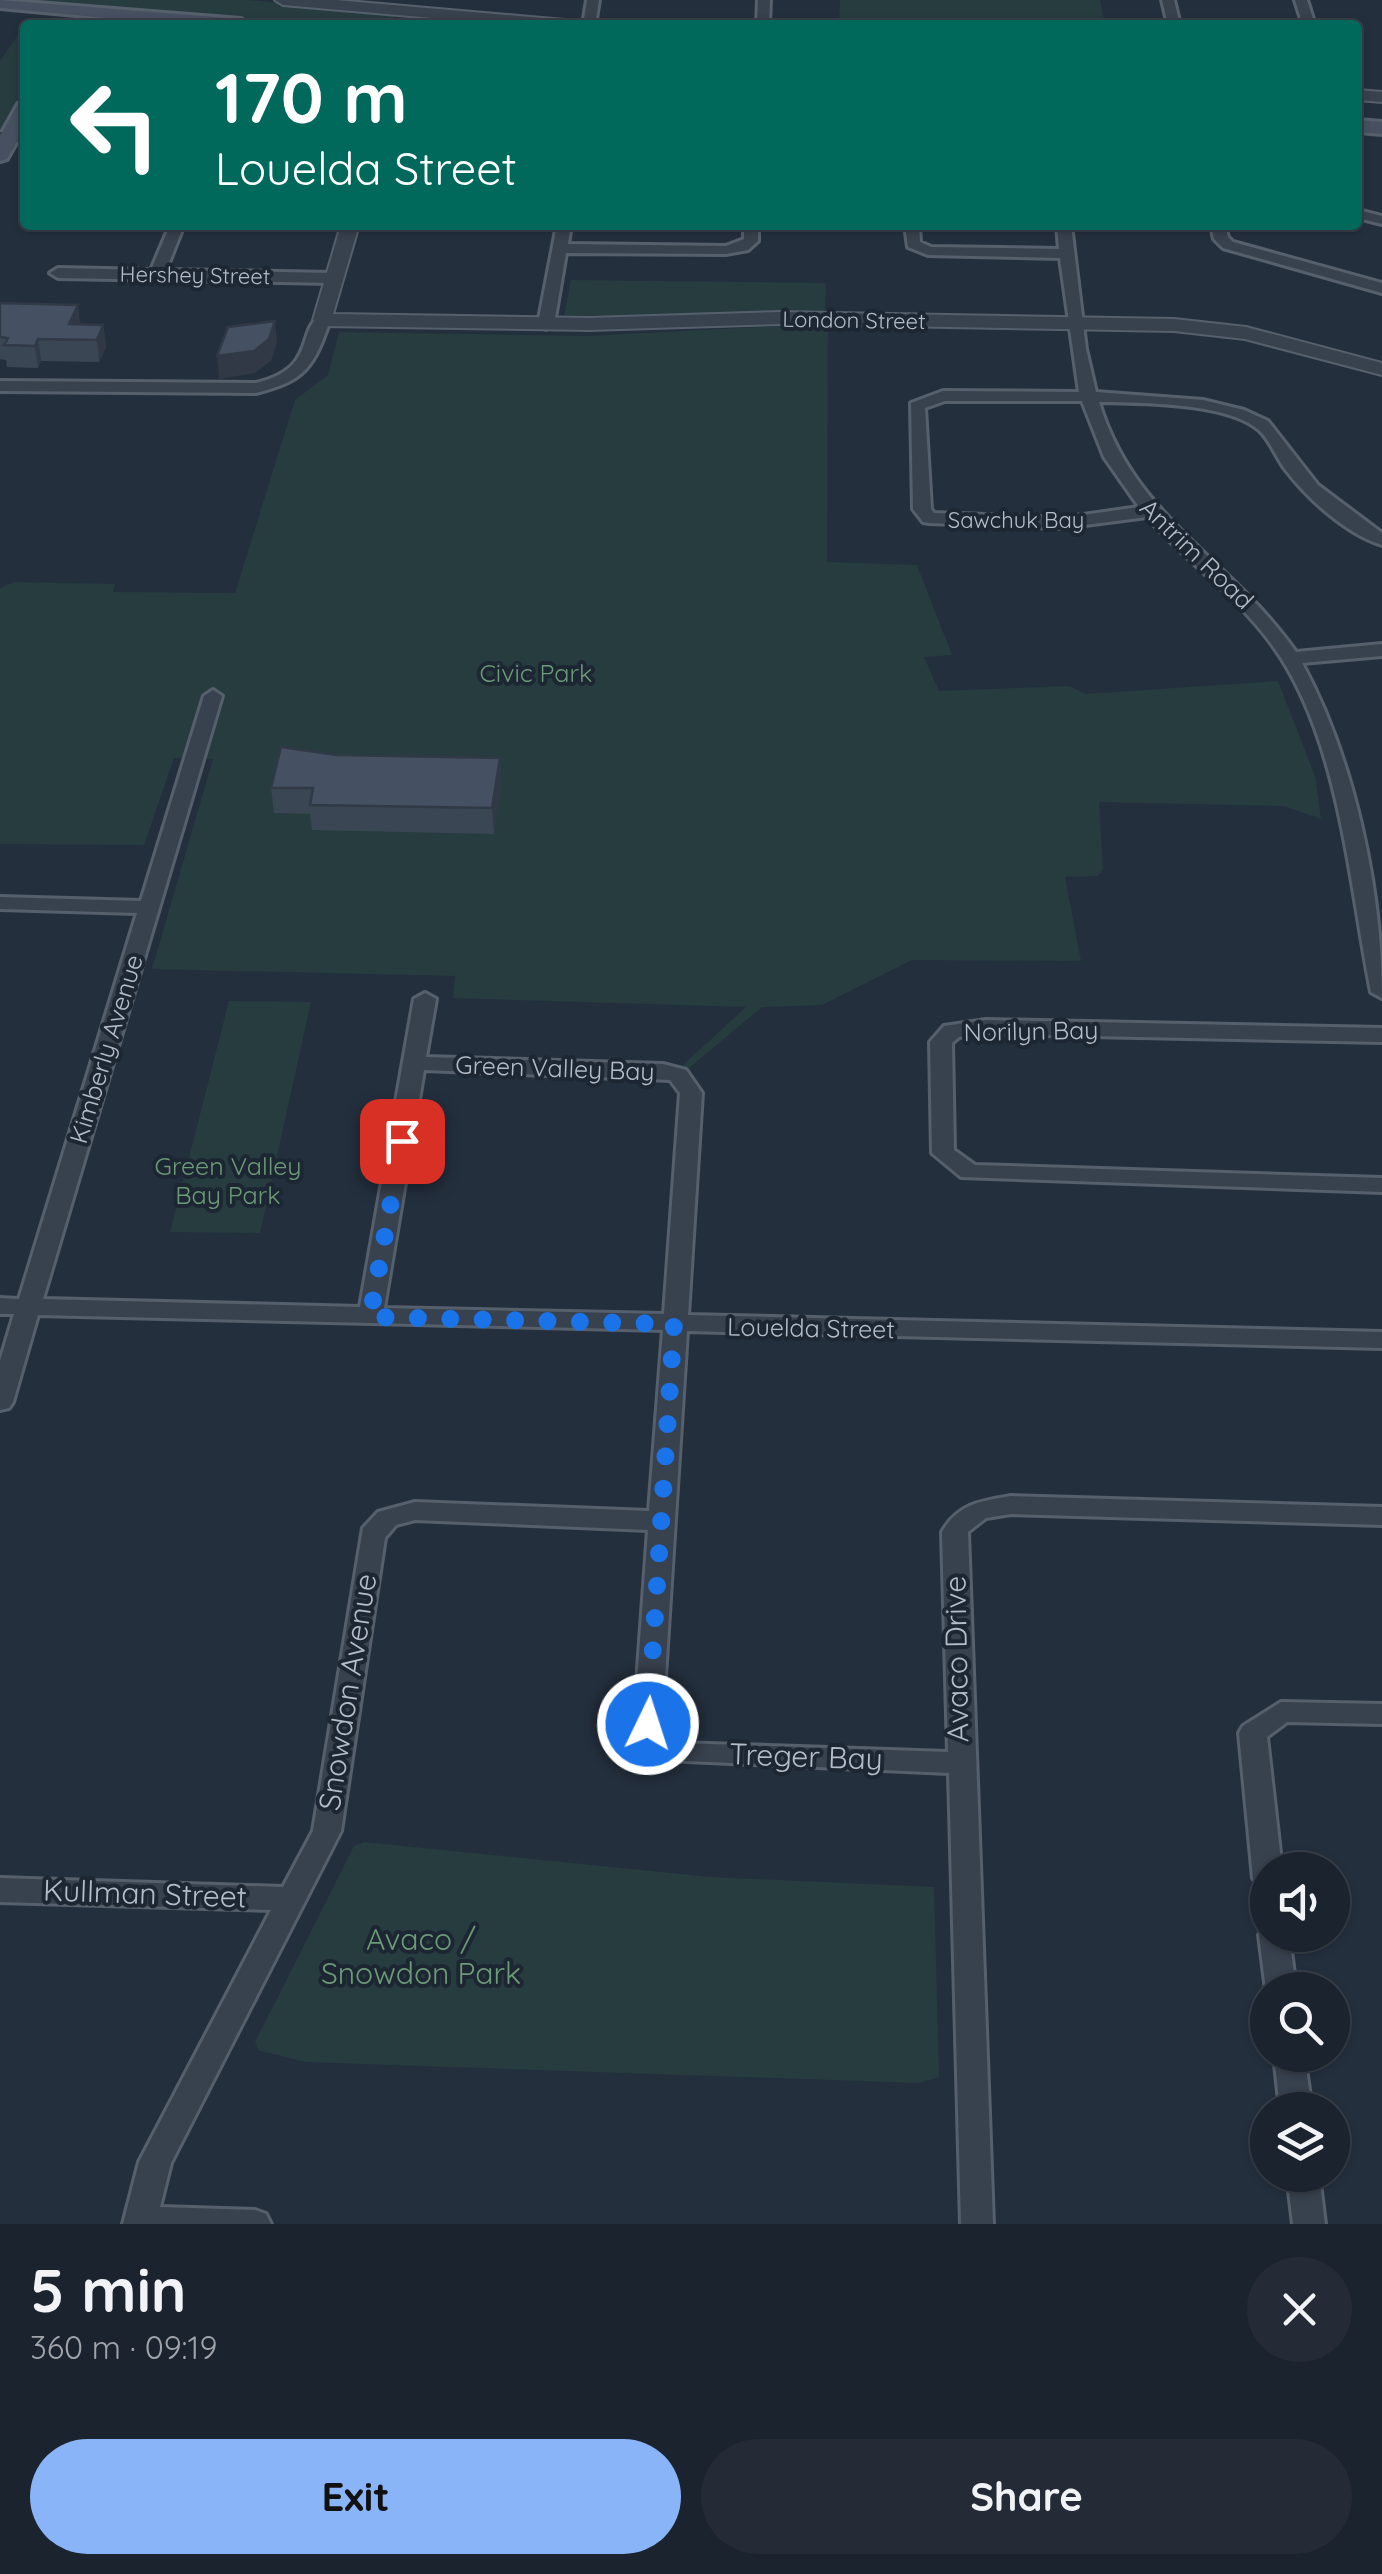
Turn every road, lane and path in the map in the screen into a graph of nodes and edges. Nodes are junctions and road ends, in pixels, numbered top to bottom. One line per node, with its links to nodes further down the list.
1 (282, 0): 3 (street)
2 (0, 2): 4 (main road)
3 (413, 12): 6 (street)
4 (75, 17): 5 (main road)
5 (137, 20)
6 (507, 20)
7 (20, 118): 8 (main road)
8 (9, 141)
9 (176, 230): 19 (street)
10 (348, 230): 20 (street)
11 (563, 230): 16 (street)
12 (751, 230): 16 (street)
13 (912, 230): 17 (street)
14 (1065, 230): 17 (street, Antrim Road)
15 (1219, 230): 21 (street)
16 (560, 248): 23 (street)
17 (1068, 254): 24 (street, Antrim Road)
18 (58, 273): 19 (street, Hershey Street)
19 (157, 275): 20 (street, Hershey Street)
20 (333, 278): 22 (street)
21 (1382, 288)
22 (322, 320): 23 (street, London Street); 26 (street)
23 (546, 324): 24 (street, London Street)
24 (1076, 324): 25 (street, London Street); 27 (street, Antrim Road)
25 (1382, 369)
26 (0, 386)
27 (1087, 398): 28 (street, Antrim Road); 28 (street, Sawchuk Bay); 29 (street)
28 (1150, 512): 31 (street, Antrim Road)
29 (1382, 540)
30 (1382, 650): 31 (street)
31 (1291, 658): 35 (street, Antrim Road)
32 (212, 696): 34 (street, Kimberly Avenue)
33 (0, 903): 34 (street)
34 (148, 907): 41 (street, Kimberly Avenue)
35 (1382, 992)
36 (425, 1000): 38 (street, Green Valley Bay)
37 (1382, 1035): 39 (street, Norilyn Bay)
38 (417, 1063): 42 (street, Green Valley Bay); 43 (street, Green Valley Bay)
39 (1382, 1185)
40 (0, 1306): 41 (street, Louelda Street)
41 (27, 1308): 42 (street, Louelda Street); 45 (street, Kimberly Avenue)
42 (370, 1317): 43 (street, Louelda Street)
43 (674, 1324): 44 (street, Louelda Street); 47 (street, Treger Bay)
44 (1382, 1340)
45 (0, 1402)
46 (1382, 1516): 49 (street, Avaco Drive)
47 (662, 1521): 49 (street, Treger Bay); 52 (street, Snowdon Avenue)
48 (1382, 1714): 50 (street)
49 (960, 1763): 56 (street, Avaco Drive)
50 (1265, 1852)
51 (0, 1890): 52 (street, Kullman Street)
52 (290, 1899): 54 (street, Snowdon Avenue)
53 (1306, 2192): 57 (street)
54 (139, 2222): 55 (street)
55 (255, 2224)
56 (977, 2224)
57 (1310, 2224)

